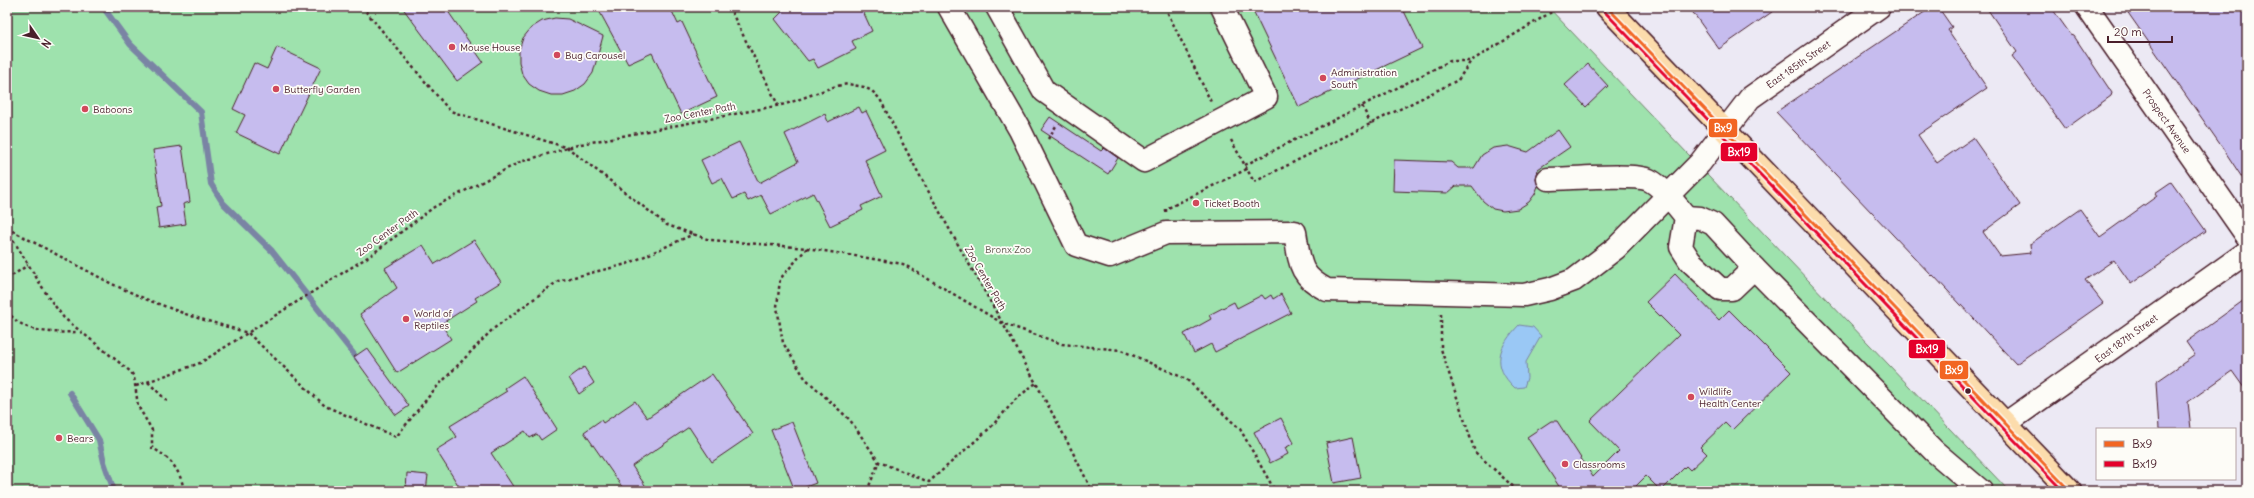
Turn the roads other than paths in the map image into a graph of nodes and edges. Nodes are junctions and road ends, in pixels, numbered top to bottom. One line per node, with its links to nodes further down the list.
1 (949, 7): 9 (street, East 185th Street)
2 (997, 7): 3 (street)
3 (1222, 7)
4 (1607, 7): 7 (main road)
5 (1879, 7): 7 (street, East 185th Street)
6 (2087, 7): 11 (street, Prospect Avenue)
7 (1725, 129): 9 (street, East 185th Street); 14 (main road)
8 (1548, 179): 9 (street)
9 (1668, 196): 10 (street)
10 (1686, 217): 13 (street); 13 (street)
11 (2247, 236)
12 (2247, 252): 14 (street, East 187th Street)
13 (1754, 268): 15 (street)
14 (2005, 424): 16 (main road)
15 (1981, 491)
16 (2070, 491)

